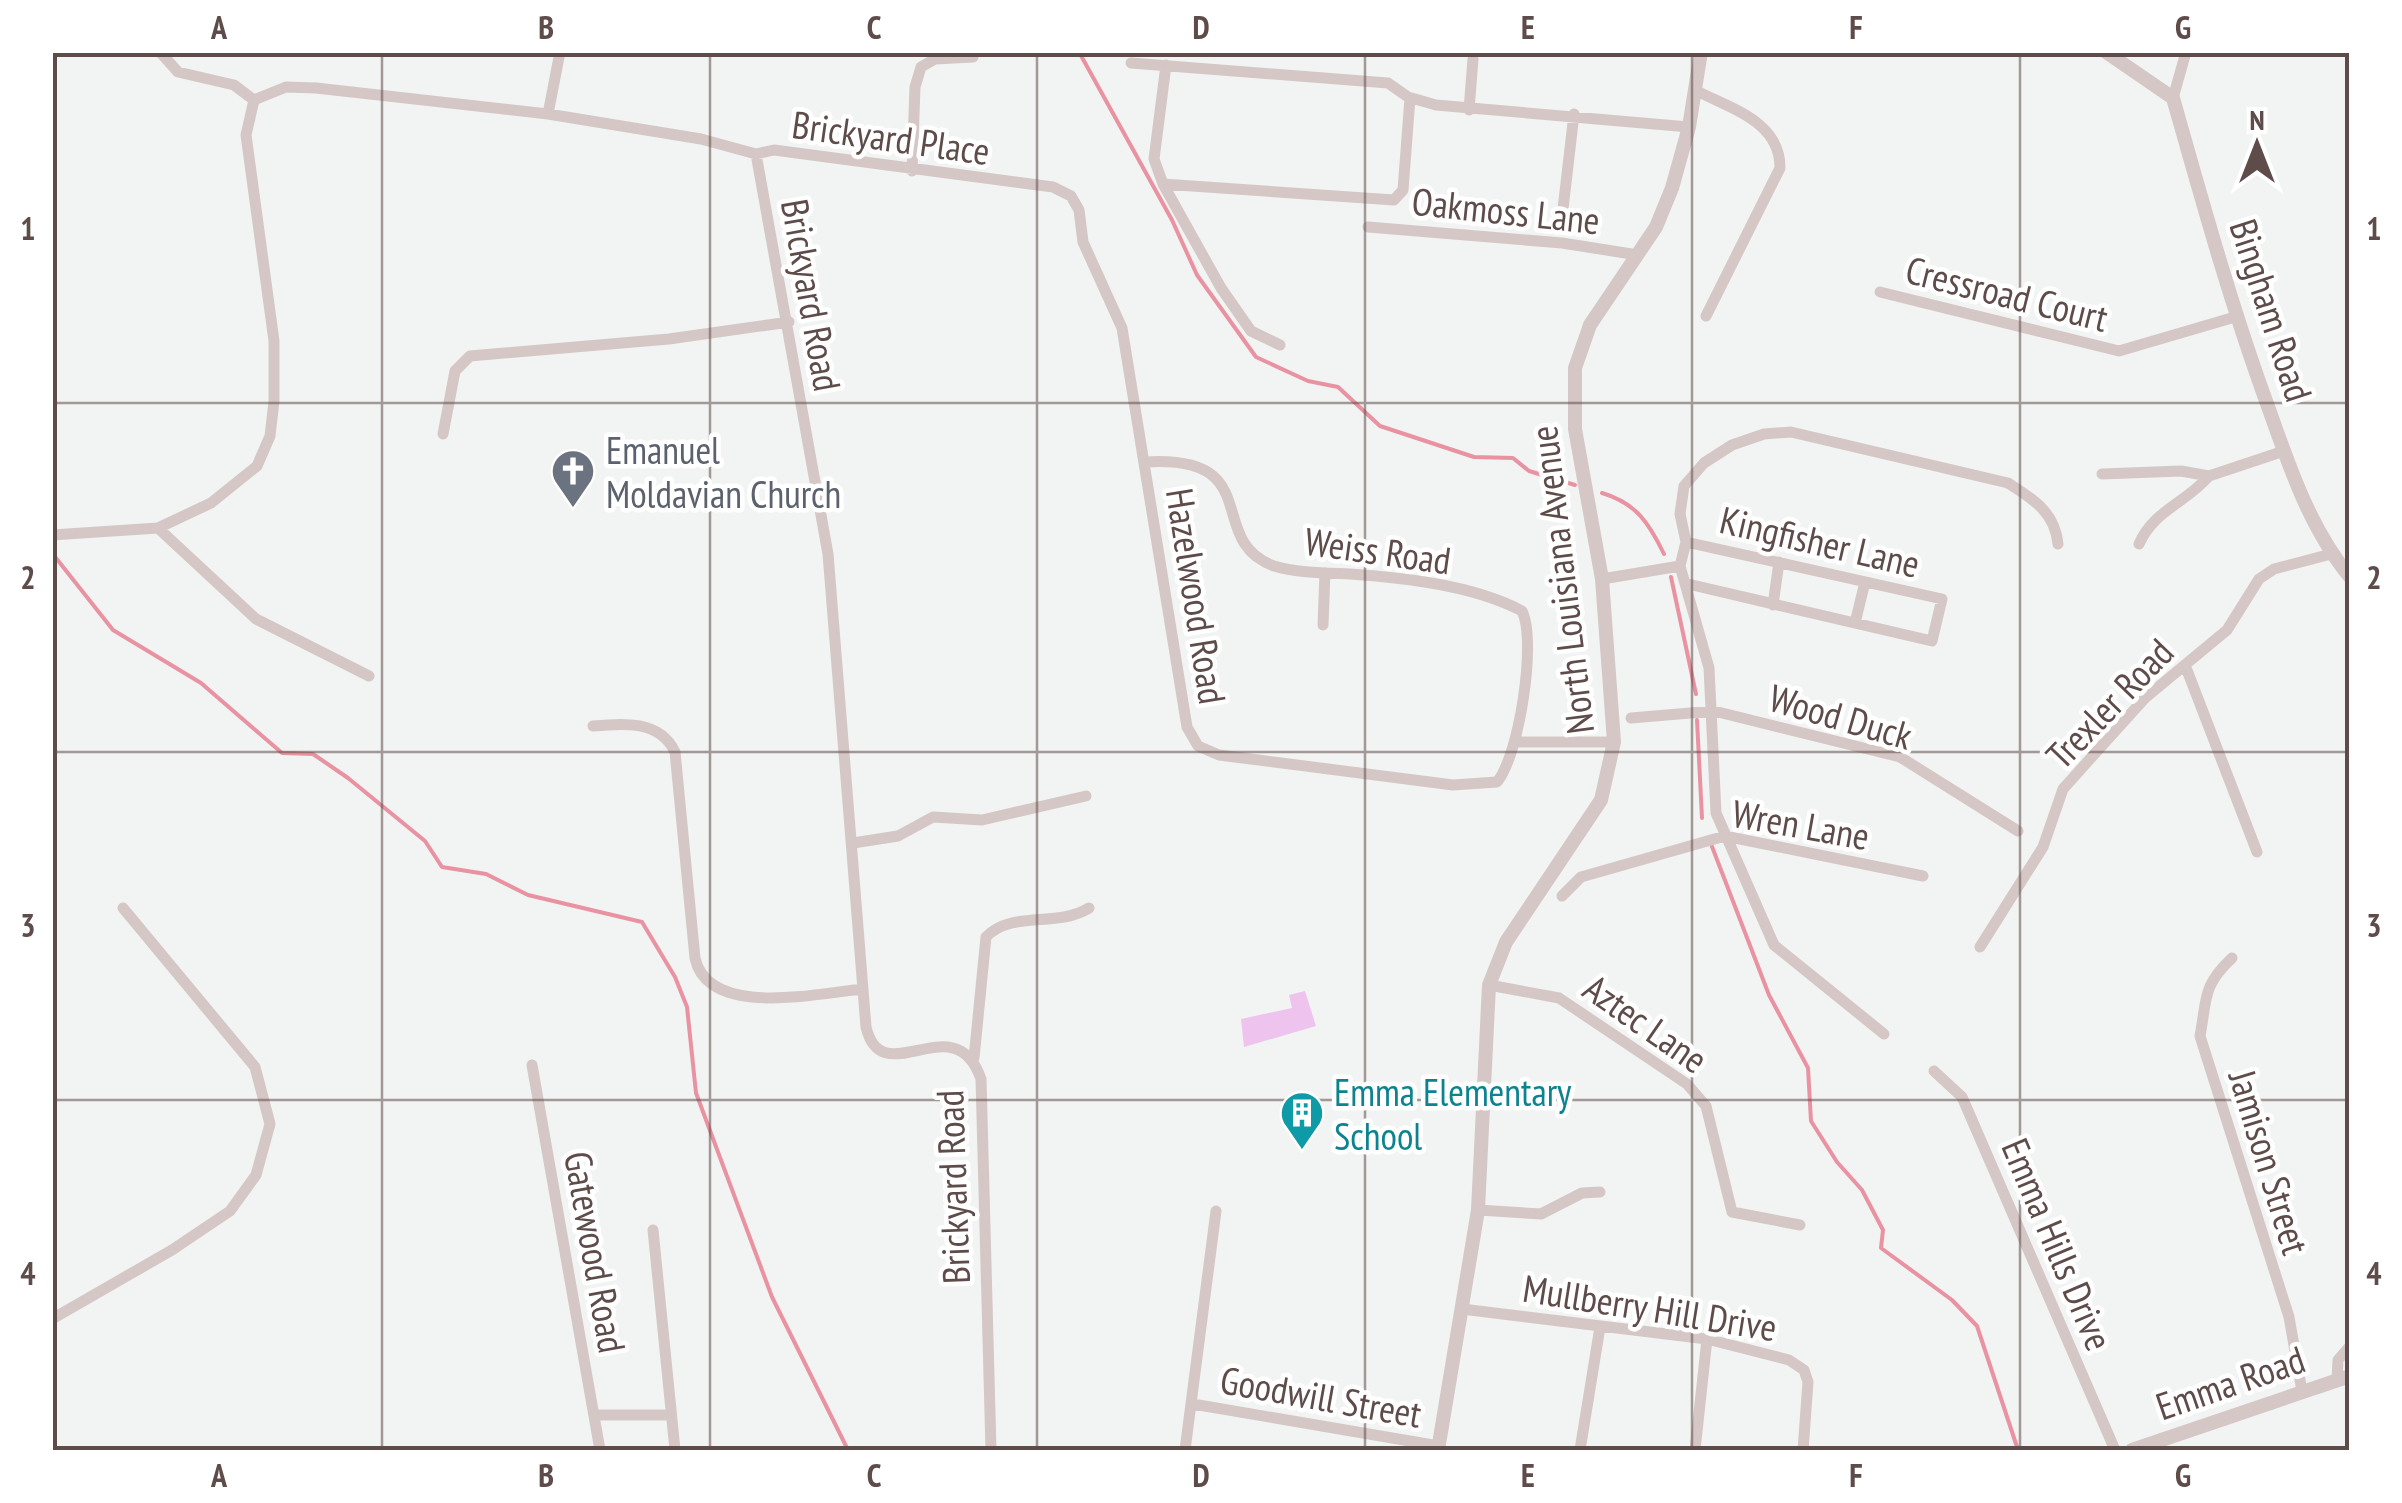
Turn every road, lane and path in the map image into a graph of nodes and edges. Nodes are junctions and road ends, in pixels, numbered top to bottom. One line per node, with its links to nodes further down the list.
1 (160, 52): 13 (street)
2 (560, 52): 15 (street)
3 (1701, 52): 10 (street, North Louisiana Avenue)
4 (2106, 52): 12 (street)
5 (2186, 52): 12 (street)
6 (973, 57): 19 (street)
7 (1473, 59): 14 (street)
8 (1131, 63): 9 (street)
9 (1166, 66): 11 (street); 20 (street)
10 (1695, 90): 17 (street, North Louisiana Avenue); 26 (street)
11 (1410, 98): 14 (street); 20 (street)
12 (2173, 98): 27 (street, Bingham Road)
13 (254, 100): 15 (street, Brickyard Road); 35 (street)
14 (1469, 110): 16 (street)
15 (548, 114): 18 (street, Brickyard Road)
16 (1574, 114): 17 (street); 22 (street)
17 (1688, 127): 24 (street, North Louisiana Avenue)
18 (756, 154): 19 (street, Brickyard Place); 28 (street, Brickyard Road)
19 (912, 171): 21 (street, Brickyard Place)
20 (1163, 184): 29 (street)
21 (1018, 185): 32 (street, Hazelwood Road)
22 (1561, 226)
23 (1368, 227): 24 (street, Oakmoss Lane)
24 (1638, 255): 45 (street, North Louisiana Avenue)
25 (1880, 292): 27 (street, Cressroad Court)
26 (1706, 316)
27 (2236, 318): 31 (street, Bingham Road)
28 (789, 322): 30 (street); 61 (street, Brickyard Road)
29 (1280, 345)
30 (443, 434)
31 (2284, 451): 34 (street); 40 (street, Bingham Road)
32 (1146, 462): 43 (street, Weiss Road); 56 (street, Hazelwood Road)
33 (2102, 474): 34 (street)
34 (2209, 476): 39 (street)
35 (158, 528): 36 (street); 52 (street)
36 (52, 535)
37 (1686, 542): 38 (street); 41 (street, Kingfisher Lane); 42 (street)
38 (2058, 544)
39 (2139, 544)
40 (2331, 554): 44 (street, Bingham Road); 51 (street, Trexler Road)
41 (1779, 562): 46 (street, Kingfisher Lane); 48 (street)
42 (1680, 566): 45 (street); 47 (street)
43 (1326, 573): 50 (street); 56 (street, Weiss Road)
44 (2350, 577)
45 (1602, 580): 57 (street, North Louisiana Avenue)
46 (1865, 582): 49 (street); 49 (street, Kingfisher Lane)
47 (1688, 584): 48 (street); 53 (street)
48 (1773, 605): 49 (street)
49 (1855, 623)
50 (1323, 625)
51 (2185, 665): 62 (street); 67 (street, Trexler Road)
52 (370, 676)
53 (1714, 712): 54 (street, Wood Duck); 59 (street, Wood Duck); 60 (street)
54 (1631, 718)
55 (592, 726): 70 (street)
56 (1516, 742): 57 (street)
57 (1614, 742): 69 (street, North Louisiana Avenue)
58 (1086, 796): 61 (street)
59 (2018, 831)
60 (1725, 836): 63 (street, Wren Lane); 64 (street, Wren Lane); 71 (street)
61 (853, 843): 70 (street, Brickyard Road)
62 (2258, 852)
63 (1923, 876)
64 (1562, 896)
65 (123, 908): 81 (street)
66 (1089, 908): 72 (street)
67 (1980, 947)
68 (2232, 958): 86 (street, Jamison Street)
69 (1489, 986): 76 (street, North Louisiana Avenue); 78 (street, Aztec Lane)
70 (863, 989): 72 (street, Brickyard Road)
71 (1884, 1034)
72 (974, 1058): 93 (street, Brickyard Road)
73 (532, 1065): 88 (street, Gatewood Road)
74 (1934, 1071): 98 (street, Emma Hills Drive)
75 (1600, 1192): 76 (street)
76 (1478, 1210): 80 (street, North Louisiana Avenue)
77 (1216, 1211): 87 (street)
78 (1800, 1225)
79 (653, 1230): 89 (street)
80 (1462, 1309): 82 (street, Mullberry Hill Drive); 90 (street, North Louisiana Avenue)
81 (52, 1319)
82 (1600, 1327): 83 (street, Mullberry Hill Drive); 95 (street)
83 (1706, 1339): 96 (street); 97 (street, Mullberry Hill Drive)
84 (2350, 1346): 85 (street)
85 (2343, 1378): 86 (street, Emma Road)
86 (2302, 1391): 99 (street, Emma Road)
87 (1193, 1404): 90 (street, Goodwill Street); 94 (street)
88 (595, 1414): 89 (street); 91 (street, Gatewood Road)
89 (671, 1415): 92 (street)
90 (1439, 1448)
91 (600, 1450)
92 (675, 1450)
93 (991, 1450)
94 (1185, 1450)
95 (1580, 1450)
96 (1695, 1450)
97 (1802, 1450)
98 (2115, 1450)
99 (2132, 1450)

